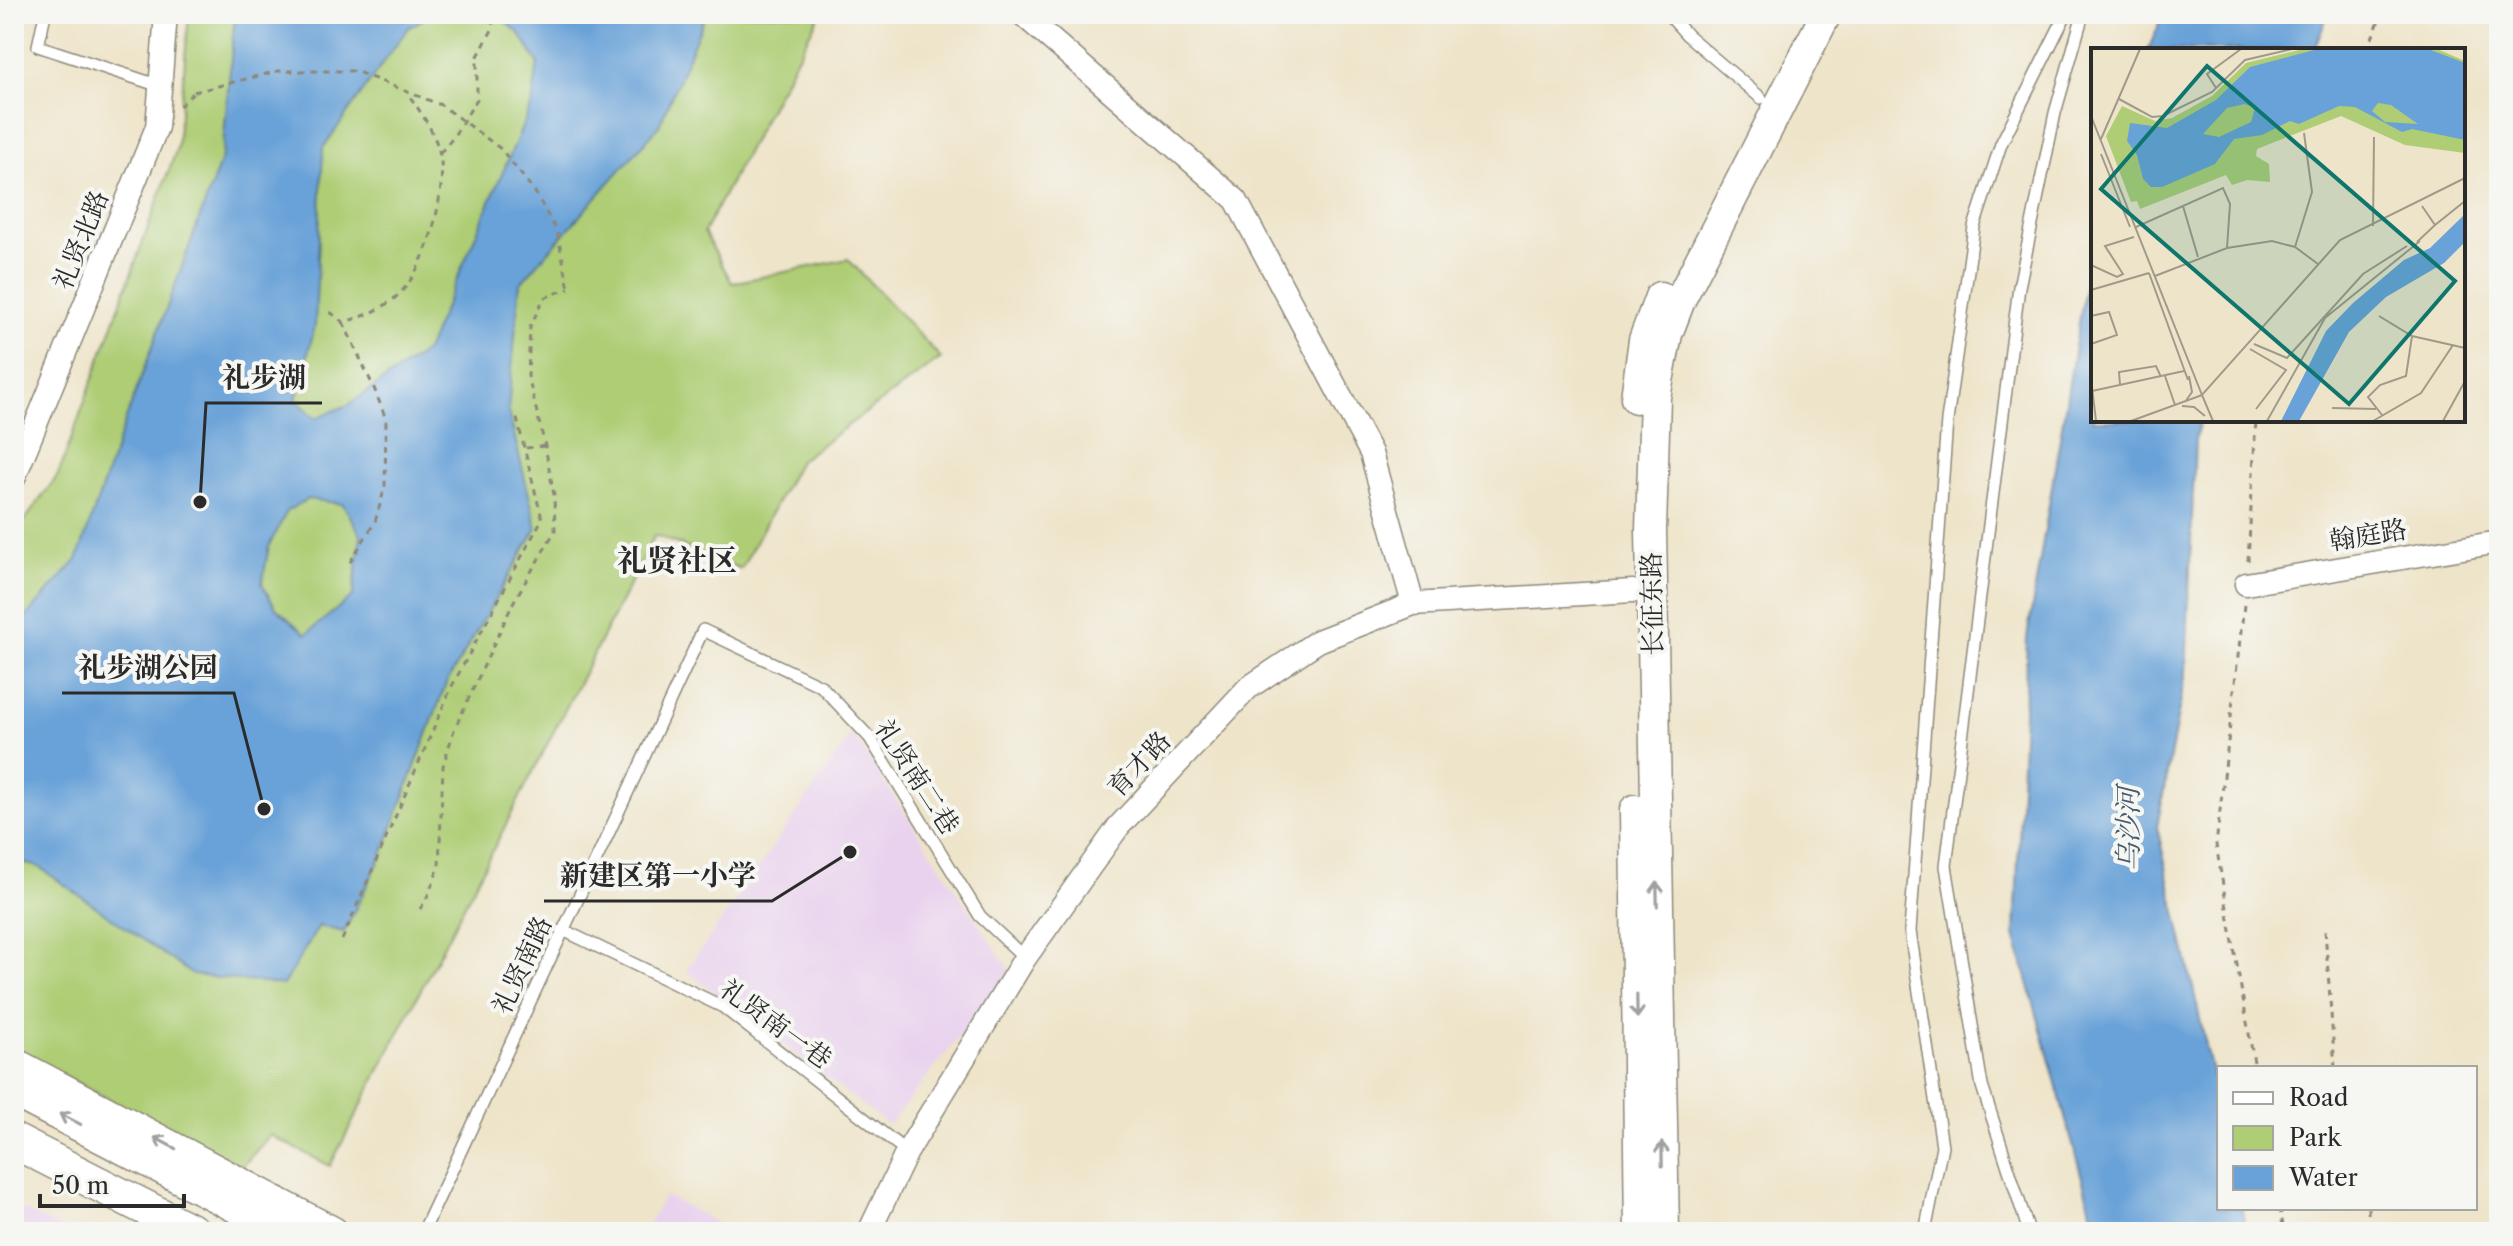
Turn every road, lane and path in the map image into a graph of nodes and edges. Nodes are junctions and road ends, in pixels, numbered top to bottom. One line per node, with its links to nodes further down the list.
1 (45, 14): 12 (lane)
2 (166, 14): 12 (street, 礼贤北路)
3 (492, 14): 16 (path)
4 (1022, 14): 28 (street)
5 (1668, 14): 15 (lane)
6 (1804, 14): 15 (main road, 长征东路)
7 (1826, 14): 49 (main road, 长征东路, one-way to 7)
8 (2066, 14): 50 (lane)
9 (2083, 14): 51 (lane)
10 (2382, 14): 11 (path)
11 (2368, 48)
12 (160, 86): 23 (street, 礼贤北路)
13 (406, 91): 14 (path, bridge); 16 (path); 21 (path, bridge)
14 (194, 92)
15 (1761, 98): 27 (main road, 长征东路)
16 (440, 153): 18 (path)
17 (330, 312): 18 (path)
18 (343, 322): 25 (path)
19 (516, 415): 22 (path)
20 (2256, 422): 26 (path)
21 (545, 446): 22 (path); 30 (path)
22 (526, 448): 33 (path)
23 (14, 478)
24 (2499, 542): 26 (street, 翰庭路)
25 (347, 567)
26 (2246, 584): 36 (path)
27 (1633, 591): 28 (street, 育才路); 48 (main road, 长征东路, one-way to 48)
28 (1413, 604): 34 (street, 育才路)
29 (703, 630): 31 (lane, 礼贤南路); 34 (lane, 礼贤南二巷)
30 (420, 909)
31 (563, 930): 40 (lane, 礼贤南一巷); 46 (lane, 礼贤南路)
32 (2325, 930): 37 (path)
33 (342, 940)
34 (1025, 958): 40 (street, 育才路)
35 (14, 1063): 45 (main road, one-way to 35)
36 (2255, 1066)
37 (2335, 1066)
38 (14, 1090): 44 (main road, one-way to 38)
39 (14, 1141): 43 (main road)
40 (907, 1152): 47 (street, 育才路)
41 (2280, 1210): 52 (path)
42 (2368, 1210): 53 (path)
43 (193, 1232)
44 (288, 1232)
45 (333, 1232)
46 (423, 1232)
47 (869, 1232)
48 (1640, 1232)
49 (1664, 1232)
50 (1925, 1232)
51 (2029, 1232)
52 (2284, 1232)
53 (2369, 1232)

